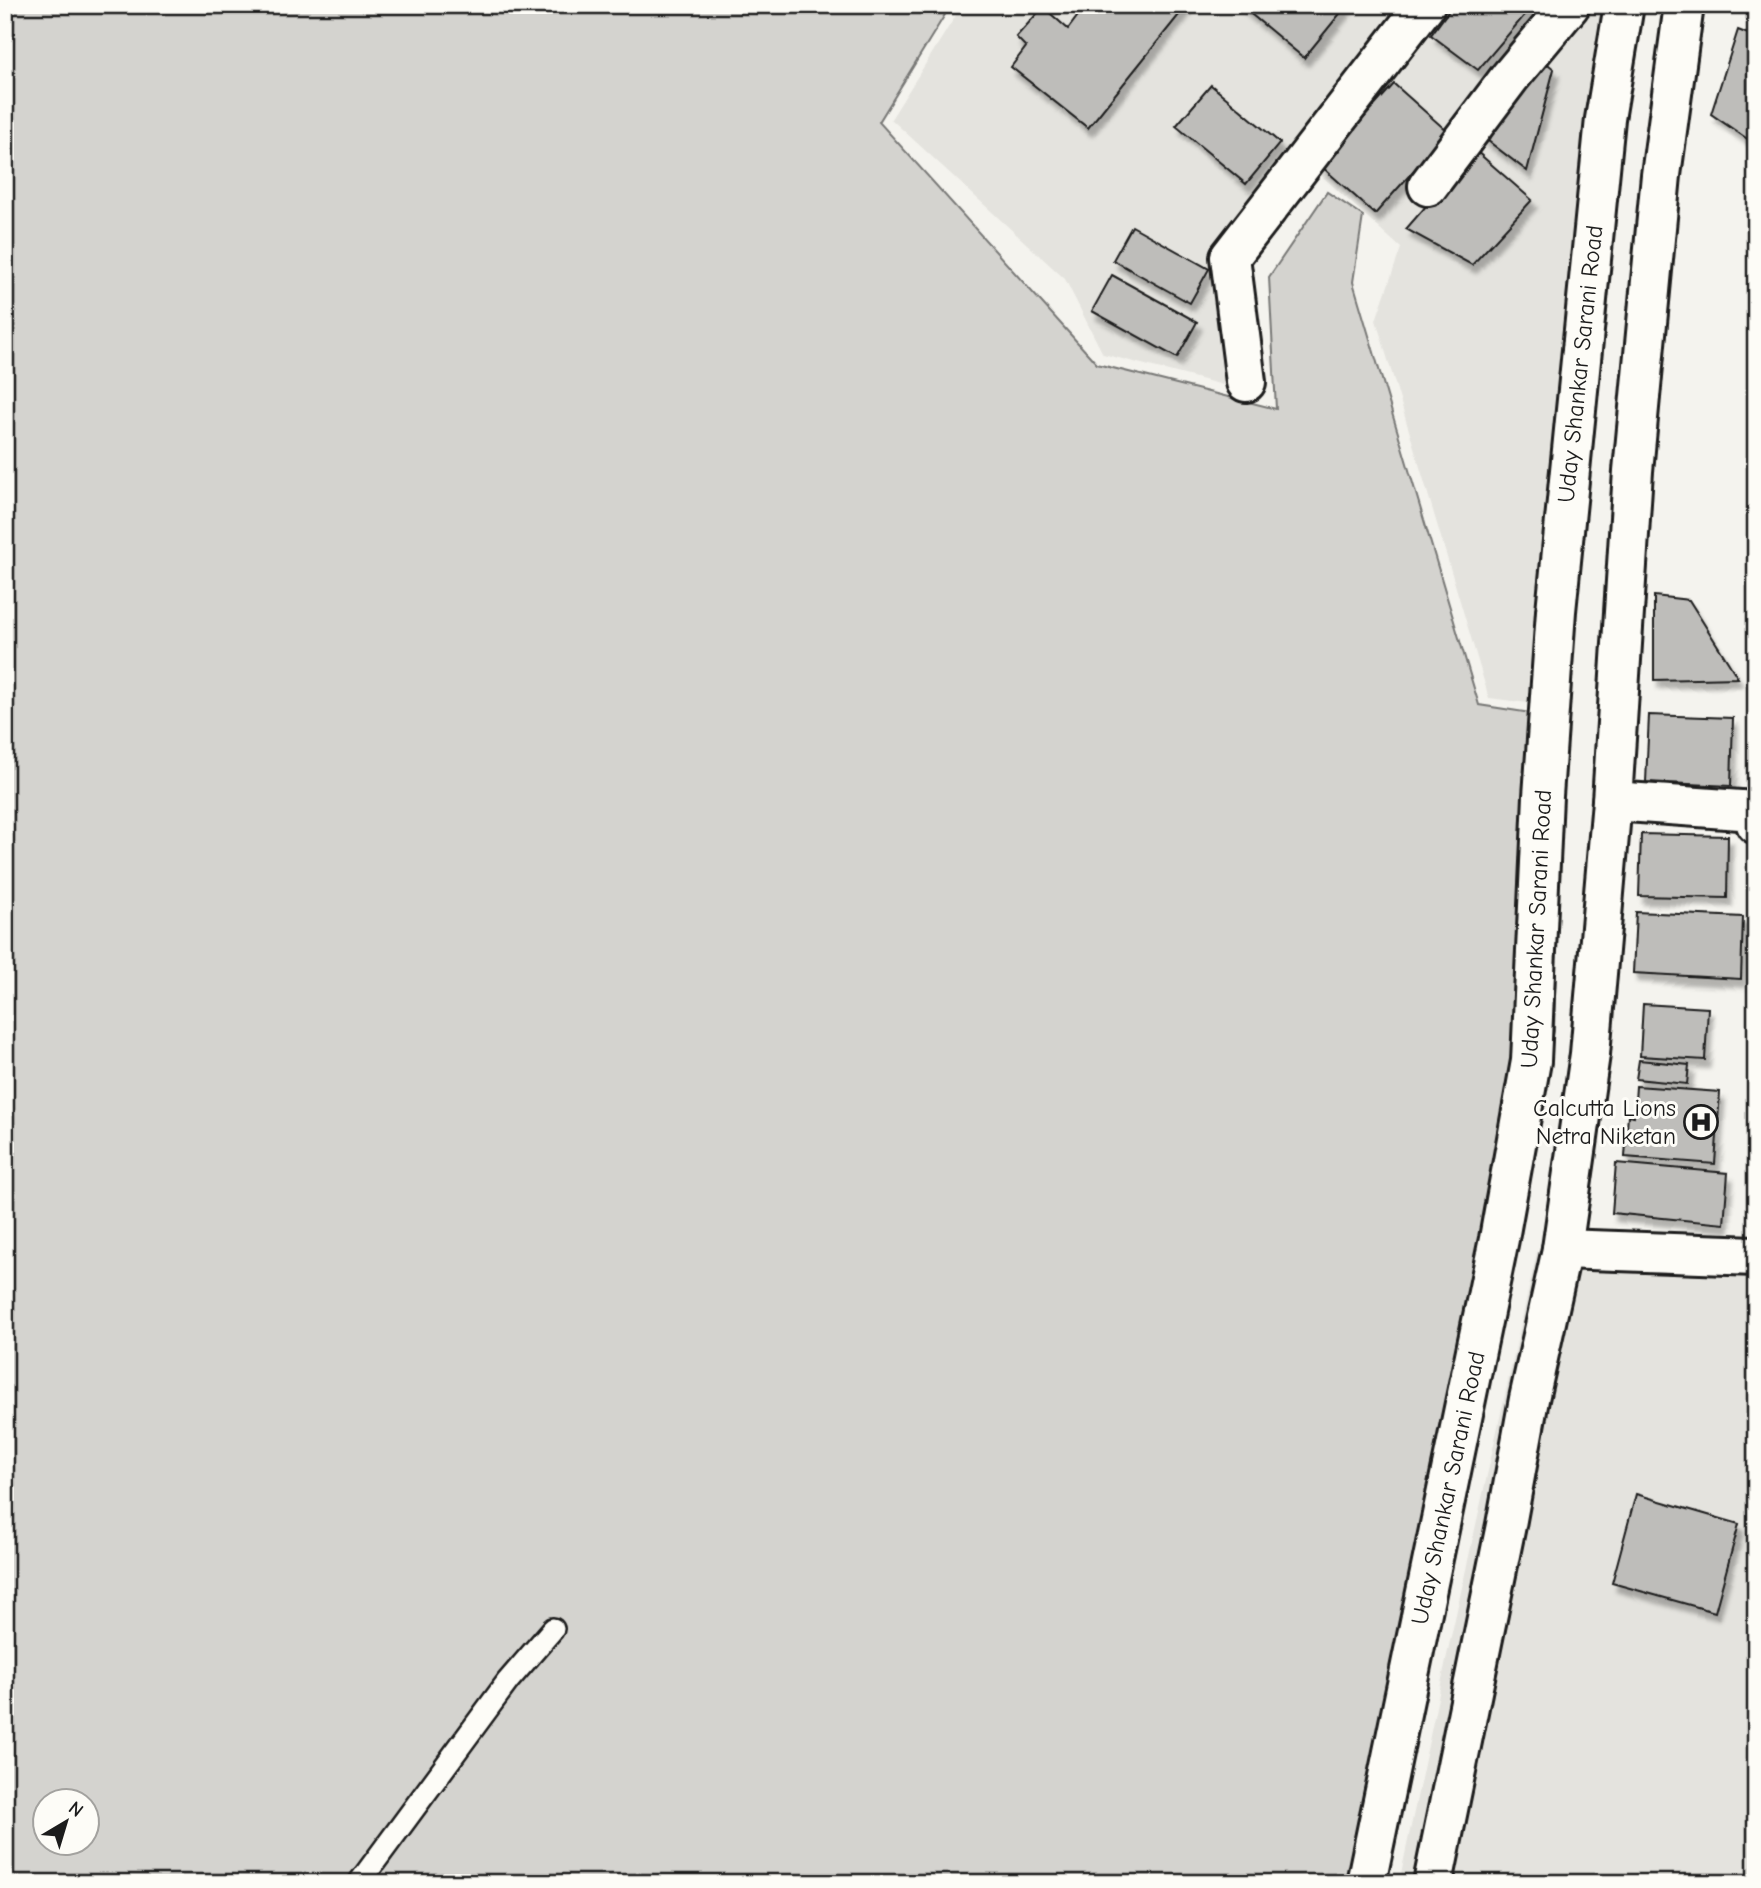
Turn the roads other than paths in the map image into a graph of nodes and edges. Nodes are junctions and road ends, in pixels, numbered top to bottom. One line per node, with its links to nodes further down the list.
1 (1425, 5): 6 (street)
2 (1570, 5): 5 (street)
3 (1624, 5): 14 (street, Uday Shankar Sarani Road)
4 (1684, 5): 7 (street)
5 (1428, 186)
6 (1246, 382)
7 (1612, 802): 8 (street); 10 (street)
8 (1755, 809): 9 (street)
9 (1756, 824)
10 (1562, 1249): 11 (street); 15 (street)
11 (1756, 1256)
12 (553, 1629): 13 (lane)
13 (359, 1883)
14 (1366, 1883)
15 (1433, 1883)

